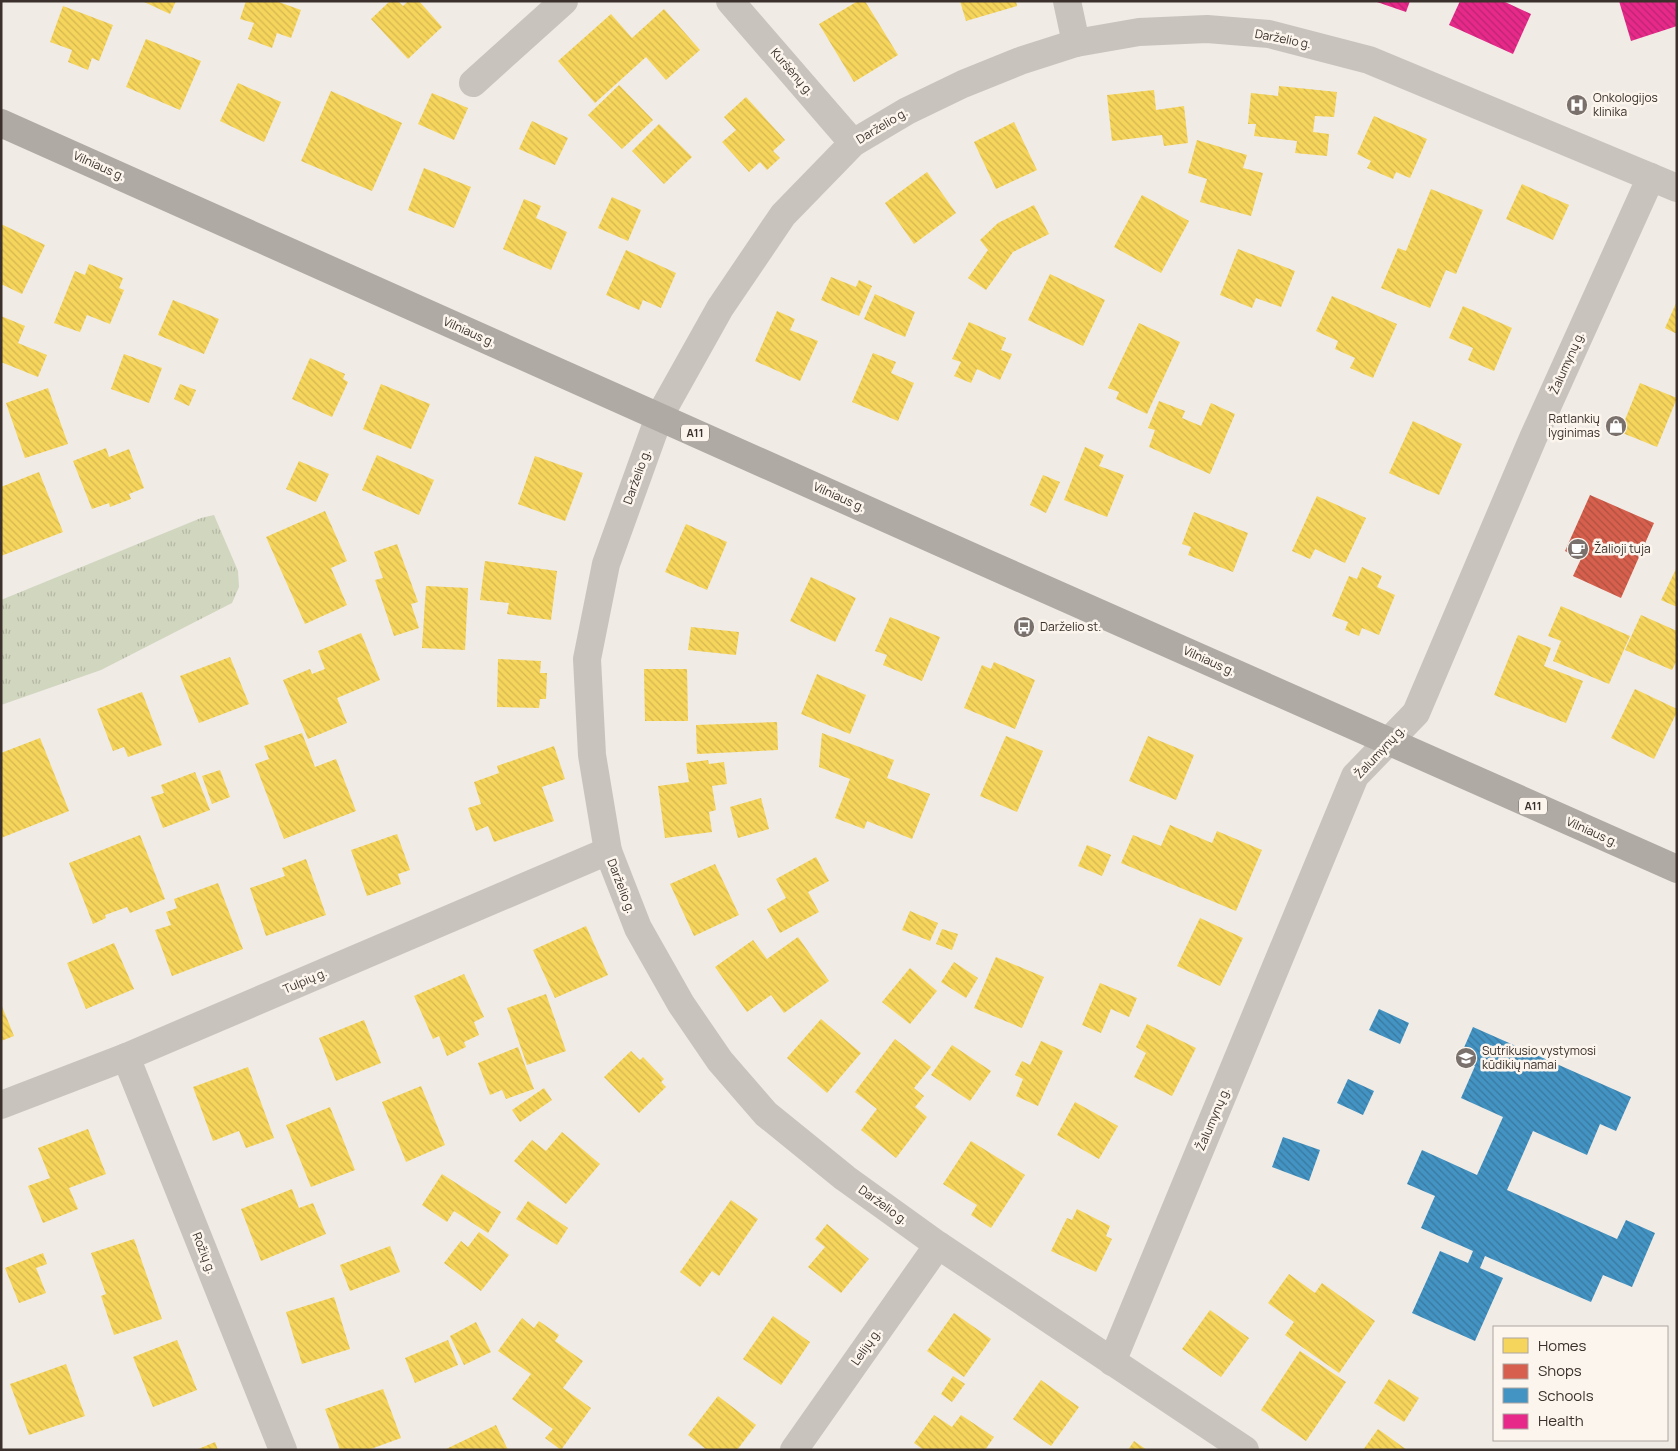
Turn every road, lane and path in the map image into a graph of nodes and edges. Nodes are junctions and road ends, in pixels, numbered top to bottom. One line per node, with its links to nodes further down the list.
1 (564, 1): 5 (street)
2 (730, 1): 7 (street, Kuršėnų g.)
3 (1067, 1): 4 (street)
4 (1076, 43): 7 (street, Darželio g.); 8 (street, Darželio g.)
5 (473, 83)
6 (1, 123): 10 (highway, Vilniaus g. / A11)
7 (854, 143): 10 (street, Darželio g.)
8 (1651, 177): 9 (street, Darželio g.); 11 (street, Žalumynų g.)
9 (1677, 188)
10 (659, 417): 11 (highway, Vilniaus g. / A11); 12 (street, Darželio g.)
11 (1390, 742): 13 (highway, Vilniaus g. / A11); 17 (street, Žalumynų g.)
12 (608, 851): 14 (street, Tulpių g.); 16 (street, Darželio g.)
13 (1677, 869)
14 (126, 1057): 15 (street, Tulpių g.); 18 (street, Rožių g.)
15 (1, 1105)
16 (938, 1245): 17 (street, Darželio g.); 19 (street, Lelijų g.)
17 (1112, 1362): 20 (street, Darželio g.)
18 (283, 1450)
19 (794, 1450)
20 (1245, 1450)

